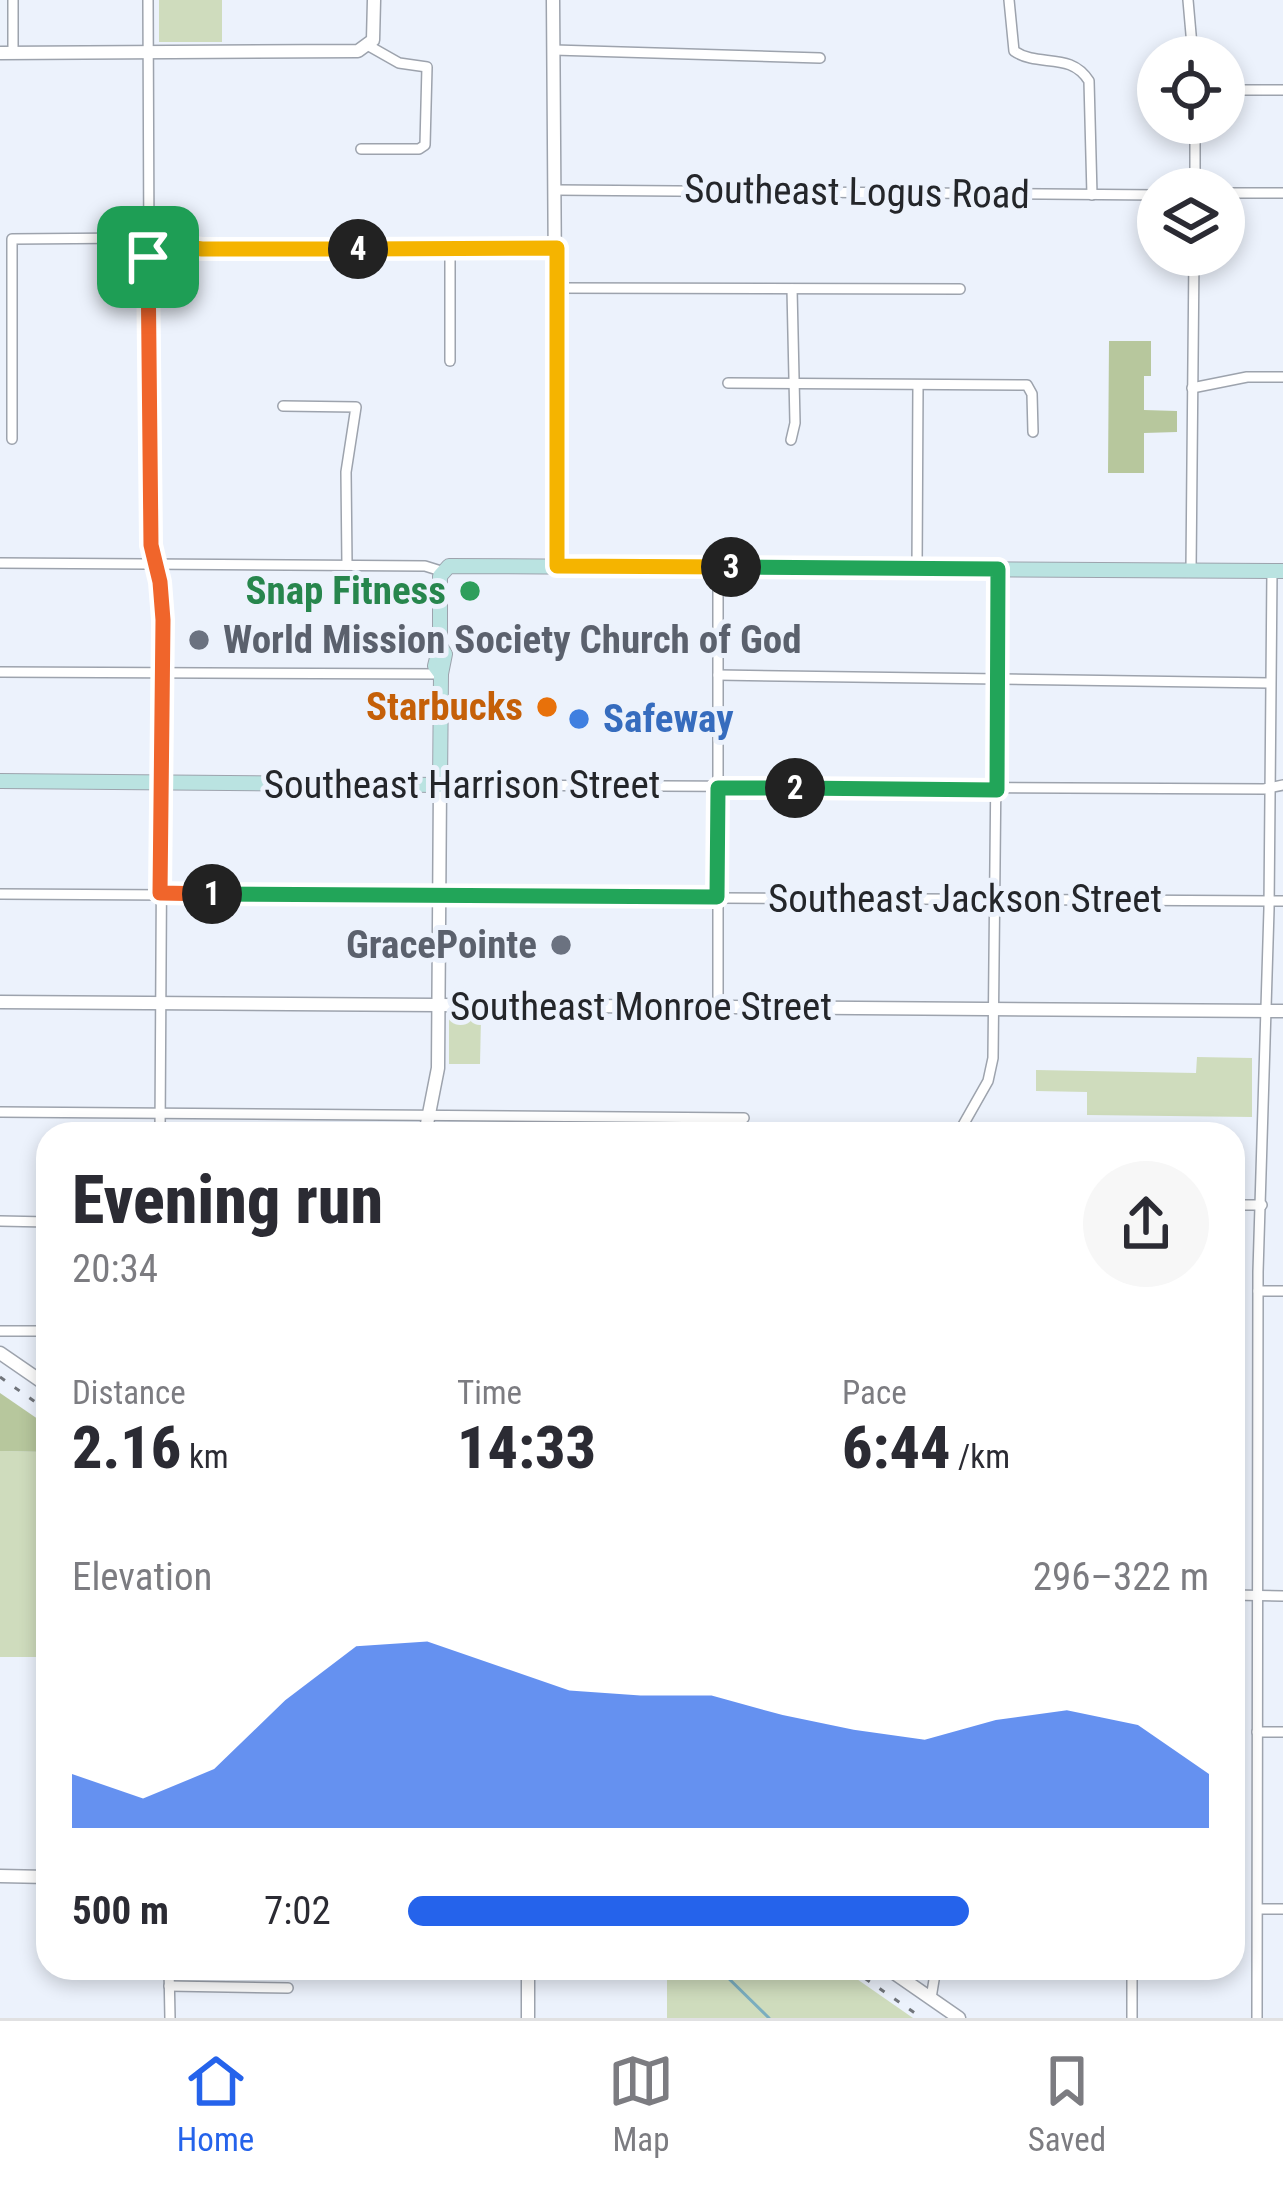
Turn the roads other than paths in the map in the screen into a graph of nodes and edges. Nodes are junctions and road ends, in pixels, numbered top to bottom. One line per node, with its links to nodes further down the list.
1 (13, 0): 10 (street)
2 (148, 0): 11 (street)
3 (374, 0): 8 (street)
4 (553, 0): 9 (street)
5 (1010, 0): 19 (street)
6 (1188, 0): 7 (street)
7 (1191, 36)
8 (369, 46): 11 (street); 15 (street)
9 (554, 50): 12 (street); 16 (street)
10 (6, 52): 11 (street)
11 (148, 52): 21 (street)
12 (820, 58)
13 (1283, 90): 14 (street)
14 (1245, 91)
15 (361, 149)
16 (556, 190): 19 (street, Southeast Logus Road); 22 (street)
17 (1245, 193): 18 (street)
18 (1283, 193)
19 (1092, 195): 20 (street, Southeast Logus Road)
20 (1137, 195)
21 (148, 242): 23 (street); 36 (street); 39 (street)
22 (557, 248): 23 (street); 25 (street)
23 (450, 249): 28 (street)
24 (1194, 276): 33 (street)
25 (557, 288): 26 (street); 41 (street)
26 (793, 289): 27 (street); 31 (street)
27 (960, 289)
28 (450, 361)
29 (1283, 377): 33 (street)
30 (728, 383): 31 (street)
31 (794, 384): 32 (street); 37 (street)
32 (919, 385): 35 (street); 43 (street)
33 (1192, 388): 45 (street)
34 (283, 406): 40 (street)
35 (1034, 432)
36 (12, 439)
37 (791, 440)
38 (0, 563): 39 (street)
39 (156, 565): 40 (street); 49 (street)
40 (346, 566): 46 (street)
41 (557, 566): 42 (main road); 46 (main road)
42 (718, 567): 43 (main road); 51 (street)
43 (917, 569): 44 (main road)
44 (998, 569): 45 (main road); 52 (street)
45 (1191, 570): 47 (main road)
46 (440, 571): 50 (main road)
47 (1277, 571): 53 (street)
48 (0, 672): 49 (street)
49 (163, 672): 50 (street); 55 (street)
50 (440, 674): 56 (main road)
51 (718, 675): 52 (street); 58 (street)
52 (997, 680): 53 (street); 60 (street)
53 (1270, 683): 59 (street)
54 (0, 781): 55 (main road, Southeast Harrison Street)
55 (162, 783): 56 (main road, Southeast Harrison Street); 61 (street)
56 (440, 785): 58 (street, Southeast Harrison Street); 63 (street)
57 (1283, 785): 59 (street, Southeast Harrison Street)
58 (718, 788): 60 (street, Southeast Harrison Street); 64 (street)
59 (1269, 789): 60 (street, Southeast Harrison Street); 66 (street)
60 (997, 790): 65 (street)
61 (160, 893): 62 (street, Southeast Jackson Street); 63 (street, Southeast Jackson Street); 69 (street)
62 (0, 894)
63 (438, 896): 64 (street, Southeast Jackson Street); 70 (street)
64 (717, 897): 65 (street, Southeast Jackson Street); 71 (street)
65 (995, 901): 66 (street, Southeast Jackson Street); 72 (street)
66 (1268, 901): 67 (street, Southeast Jackson Street); 73 (street)
67 (1283, 901)
68 (0, 1002): 69 (street, Southeast Monroe Street)
69 (160, 1003): 70 (street, Southeast Monroe Street); 76 (street)
70 (439, 1006): 71 (street, Southeast Monroe Street); 77 (street)
71 (718, 1007): 72 (street, Southeast Monroe Street)
72 (993, 1009): 73 (street, Southeast Monroe Street); 81 (street)
73 (1265, 1011): 74 (street, Southeast Monroe Street); 83 (street)
74 (1283, 1011)
75 (0, 1112): 76 (street)
76 (160, 1113): 77 (street); 79 (street)
77 (429, 1115): 78 (street); 80 (street)
78 (744, 1118)
79 (160, 1122)
80 (428, 1122)
81 (964, 1122)
82 (1245, 1205): 83 (street)
83 (1262, 1205): 86 (street)
84 (0, 1221): 85 (street)
85 (36, 1222)
86 (1258, 1291): 87 (street); 93 (street)
87 (1283, 1291)
88 (0, 1330): 89 (street)
89 (36, 1331)
90 (0, 1353): 91 (street)
91 (36, 1378)
92 (1245, 1595): 93 (street)
93 (1258, 1595): 94 (street); 95 (street)
94 (1283, 1596)
95 (1257, 1732): 96 (street); 99 (street)
96 (1283, 1732)
97 (0, 1876): 98 (street)
98 (36, 1877)
99 (1258, 1909): 100 (street); 113 (street)
100 (1283, 1909)
101 (170, 1980): 106 (street)
102 (528, 1980): 110 (street)
103 (905, 1980): 108 (street)
104 (934, 1980): 108 (street)
105 (1132, 1980): 112 (street)
106 (170, 1986): 107 (street); 109 (street)
107 (288, 1988)
108 (931, 1998): 111 (street)
109 (170, 2018)
110 (528, 2018)
111 (959, 2018)
112 (1132, 2018)
113 (1257, 2018)

